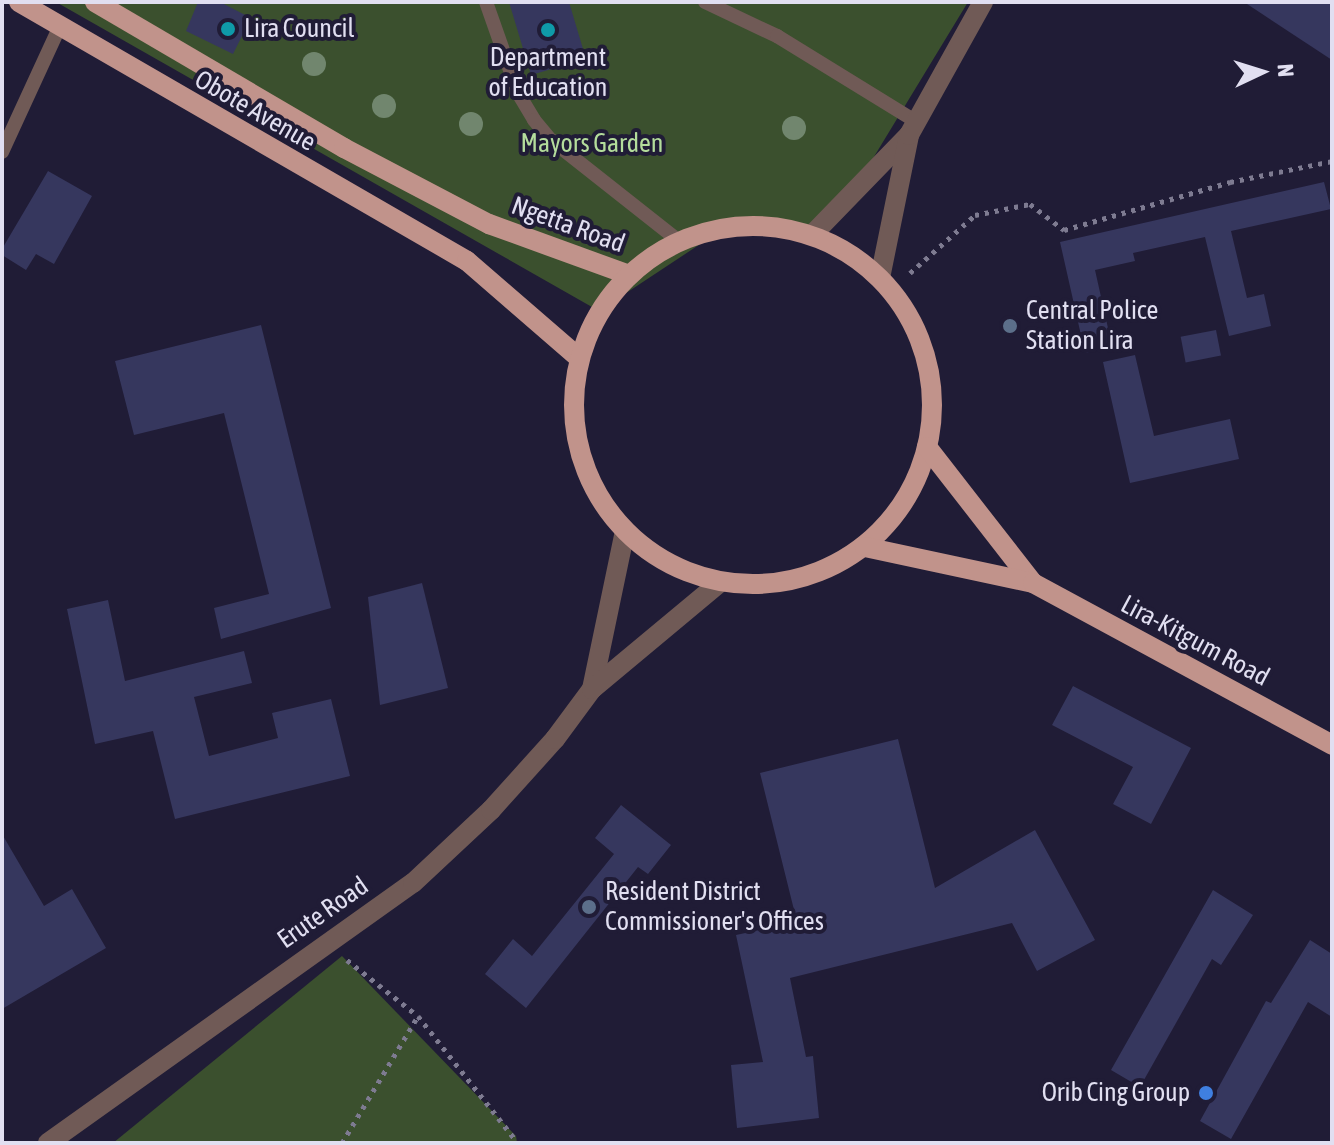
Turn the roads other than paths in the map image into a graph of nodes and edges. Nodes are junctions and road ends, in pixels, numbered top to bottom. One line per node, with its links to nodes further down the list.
1 (19, 2): 6 (main road, Obote Avenue)
2 (95, 2): 9 (main road, Obote Avenue)
3 (486, 2): 11 (lane)
4 (705, 2): 7 (lane)
5 (983, 2): 7 (street)
6 (60, 26): 8 (lane); 14 (main road, Obote Avenue)
7 (912, 128): 10 (street); 13 (street)
8 (2, 152)
9 (489, 224): 12 (main road, Ngetta Road)
10 (812, 235): 11 (main road); 13 (main road)
11 (679, 241): 12 (main road)
12 (629, 275): 14 (main road)
13 (885, 284): 15 (main road)
14 (579, 358): 16 (main road)
15 (927, 447): 17 (main road); 19 (main road, Lira-Kitgum Road)
16 (625, 531): 18 (main road); 20 (street)
17 (865, 547): 18 (main road); 19 (main road, Lira-Kitgum Road)
18 (719, 583): 20 (street)
19 (1033, 583): 21 (main road, Lira-Kitgum Road)
20 (592, 689): 22 (street, Erute Road)
21 (1332, 745)
22 (48, 1143)

